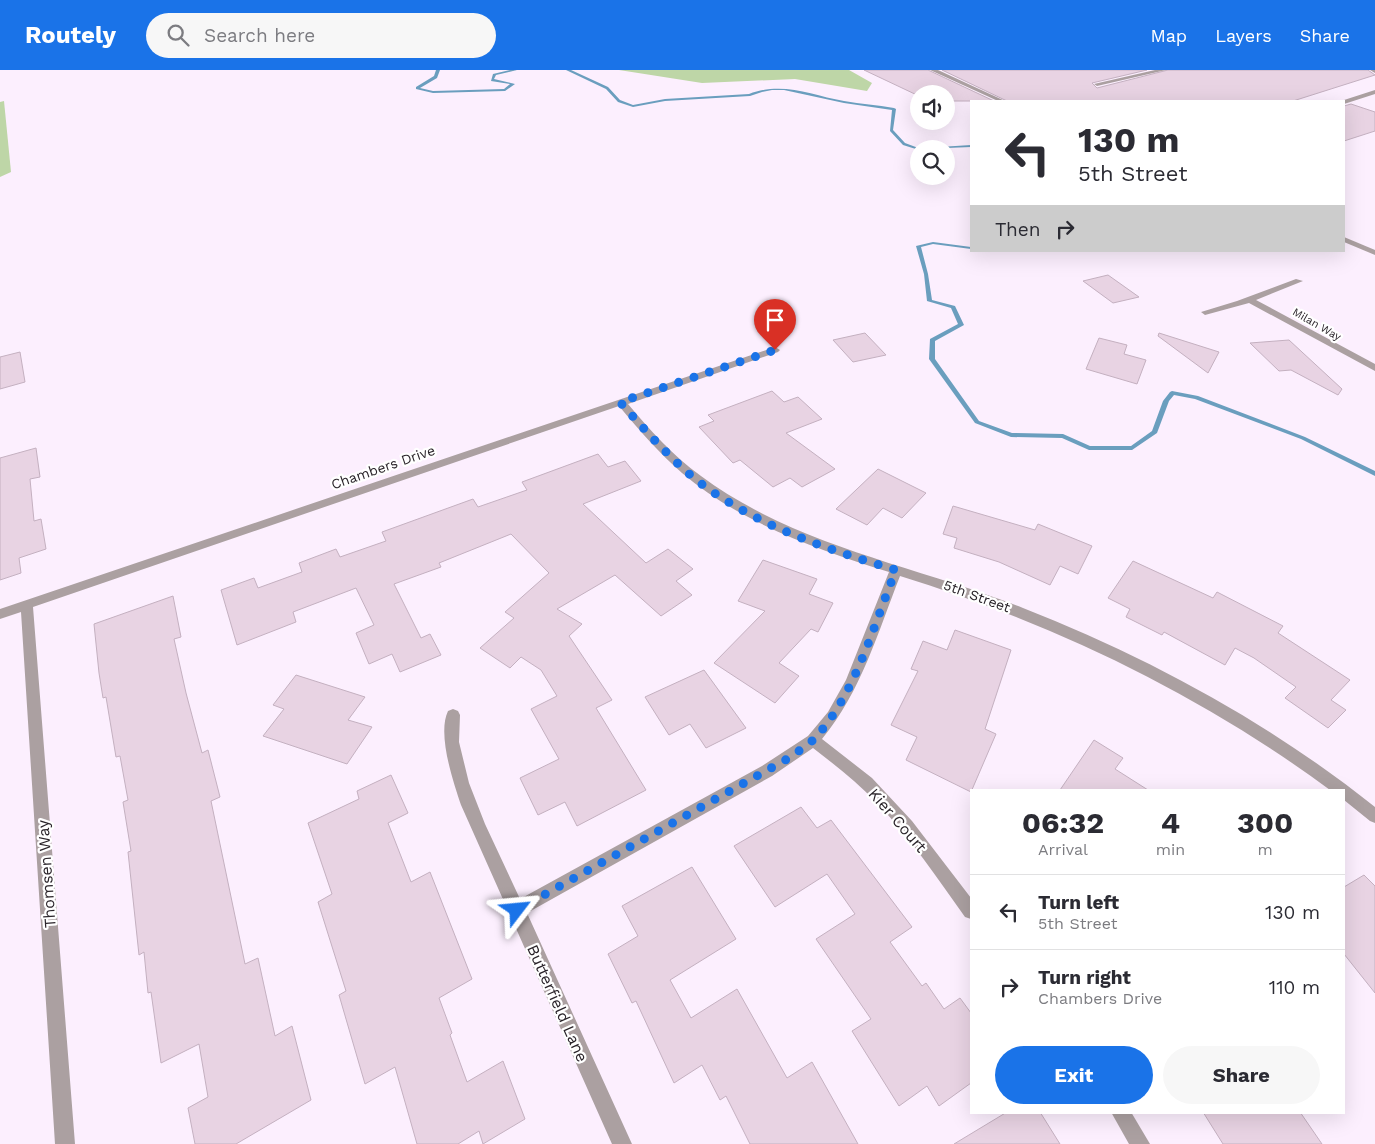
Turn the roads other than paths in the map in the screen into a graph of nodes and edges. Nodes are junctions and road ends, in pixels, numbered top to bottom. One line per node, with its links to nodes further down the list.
1 (933, 70): 5 (street)
2 (1163, 70): 3 (street)
3 (1097, 84)
4 (1375, 92): 6 (street)
5 (1000, 100)
6 (1345, 102)
7 (1345, 240): 8 (street)
8 (1375, 253)
9 (1300, 281): 10 (street)
10 (1248, 299): 11 (street); 13 (street, Milan Way)
11 (1205, 312)
12 (775, 350): 14 (street, Chambers Drive)
13 (1375, 368)
14 (620, 402): 15 (street, 5th Street); 16 (street, Chambers Drive)
15 (896, 570): 19 (street); 20 (street, 5th Street)
16 (27, 604): 17 (street, Chambers Drive); 26 (street, Thomsen Way)
17 (0, 614)
18 (453, 715): 23 (street, Butterfield Lane)
19 (813, 740): 23 (street); 24 (street, Kier Court)
20 (1340, 789)
21 (1345, 793): 22 (street, 5th Street)
22 (1375, 816)
23 (517, 910): 27 (street, Butterfield Lane)
24 (970, 910)
25 (1121, 1114): 28 (street)
26 (65, 1144)
27 (622, 1144)
28 (1140, 1144)

